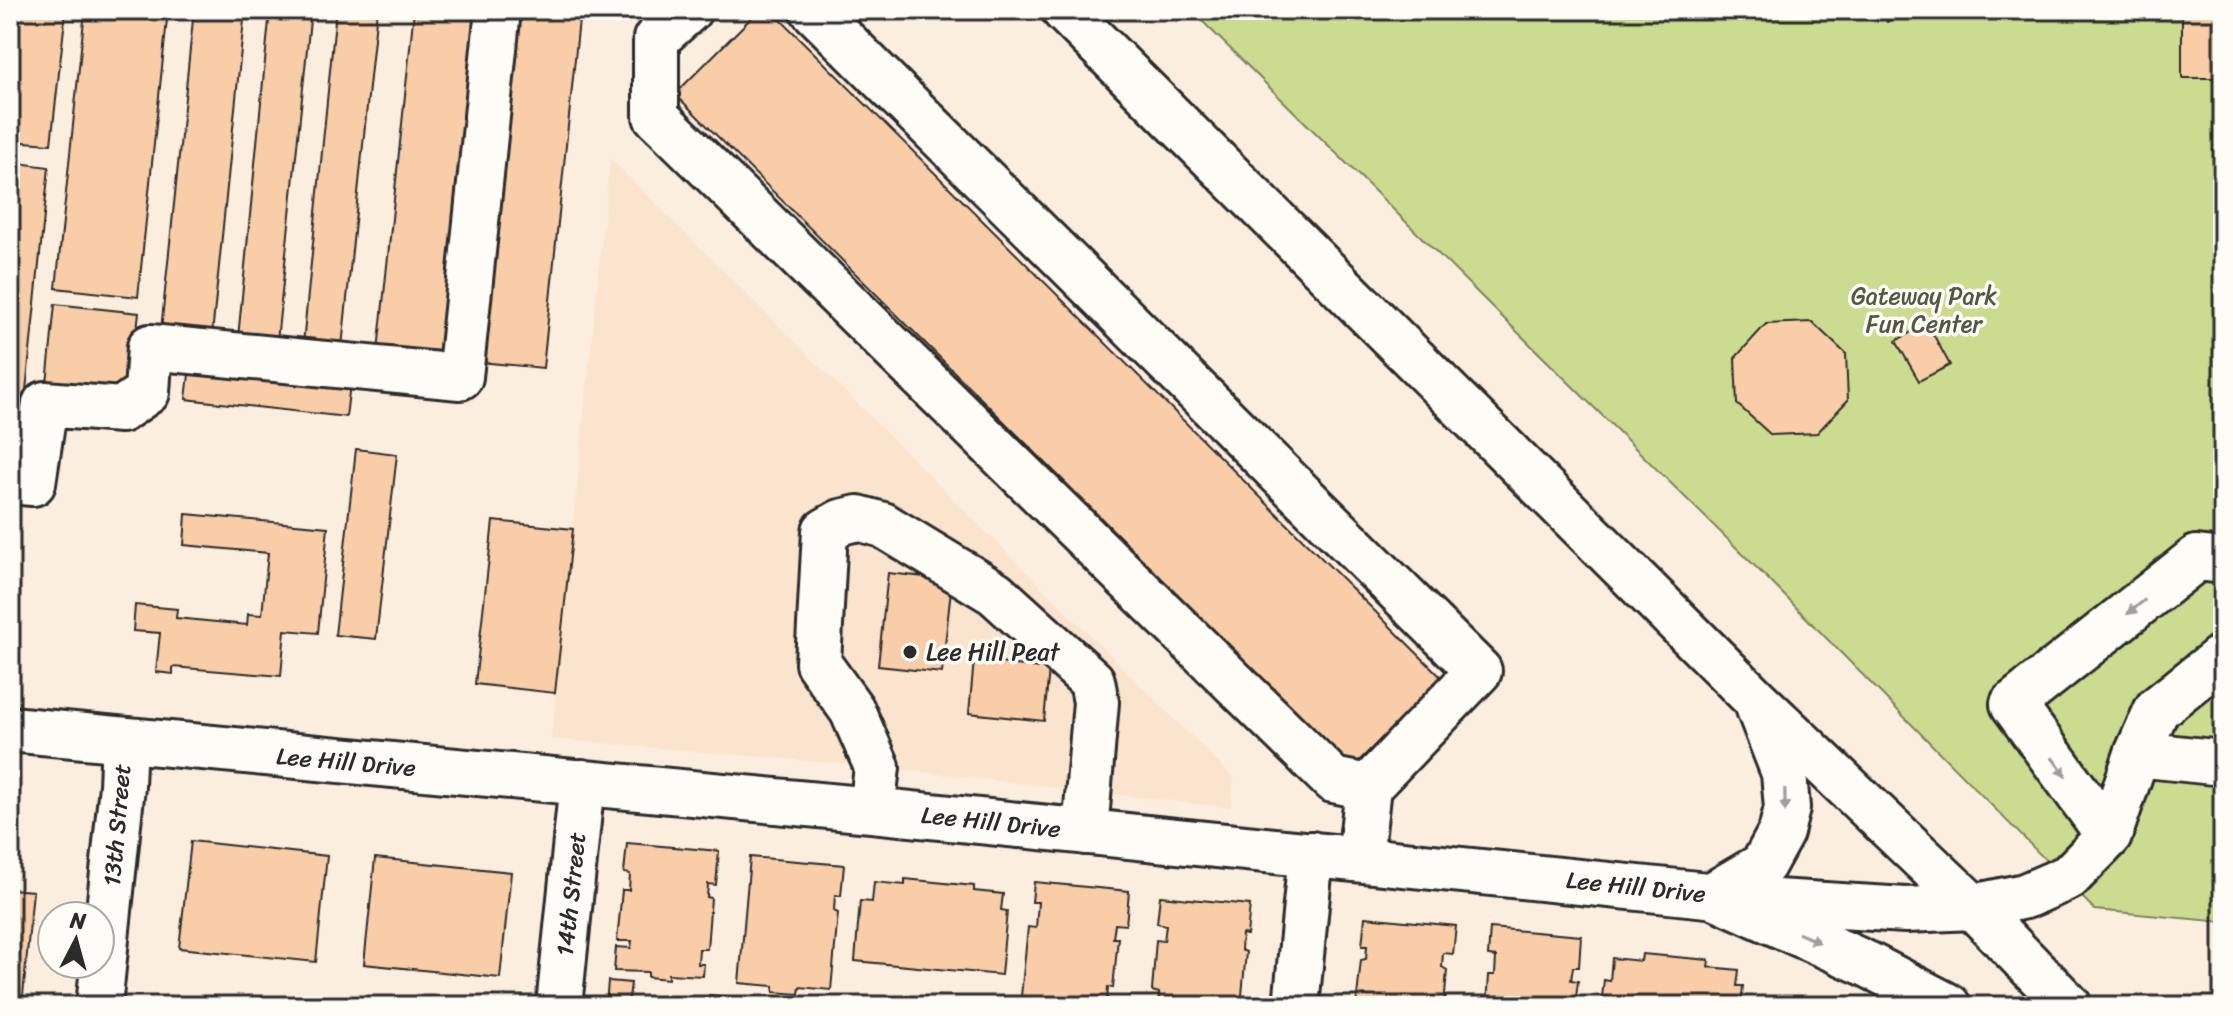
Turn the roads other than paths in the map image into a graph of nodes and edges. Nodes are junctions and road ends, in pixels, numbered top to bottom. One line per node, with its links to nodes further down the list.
1 (498, 10): 5 (main road)
2 (689, 10): 14 (main road)
3 (813, 10): 14 (main road)
4 (1064, 10): 8 (main road)
5 (10, 481)
6 (2223, 561): 17 (main road, one-way to 17)
7 (2223, 656): 11 (main road)
8 (1755, 699): 20 (main road, one-way to 20); 21 (main road)
9 (10, 729): 10 (main road, Lee Hill Drive)
10 (124, 740): 13 (main road, Lee Hill Drive); 22 (main road, 13th Street)
11 (2137, 754): 12 (main road); 17 (main road)
12 (2223, 763)
13 (582, 782): 15 (main road, Lee Hill Drive); 23 (main road, 14th Street)
14 (1368, 787): 19 (main road)
15 (872, 810): 16 (main road, Lee Hill Drive); 16 (main road)
16 (1085, 832): 18 (main road, Lee Hill Drive)
17 (2109, 836): 21 (main road, Lee Hill Drive)
18 (1311, 854): 19 (main road, Lee Hill Drive); 24 (main road)
19 (1360, 859): 20 (main road, Lee Hill Drive)
20 (1712, 895): 21 (main road, Lee Hill Drive); 25 (main road, one-way to 25)
21 (1973, 907): 26 (main road)
22 (99, 1006)
23 (559, 1006)
24 (1296, 1006)
25 (1948, 1006)
26 (2069, 1006)

